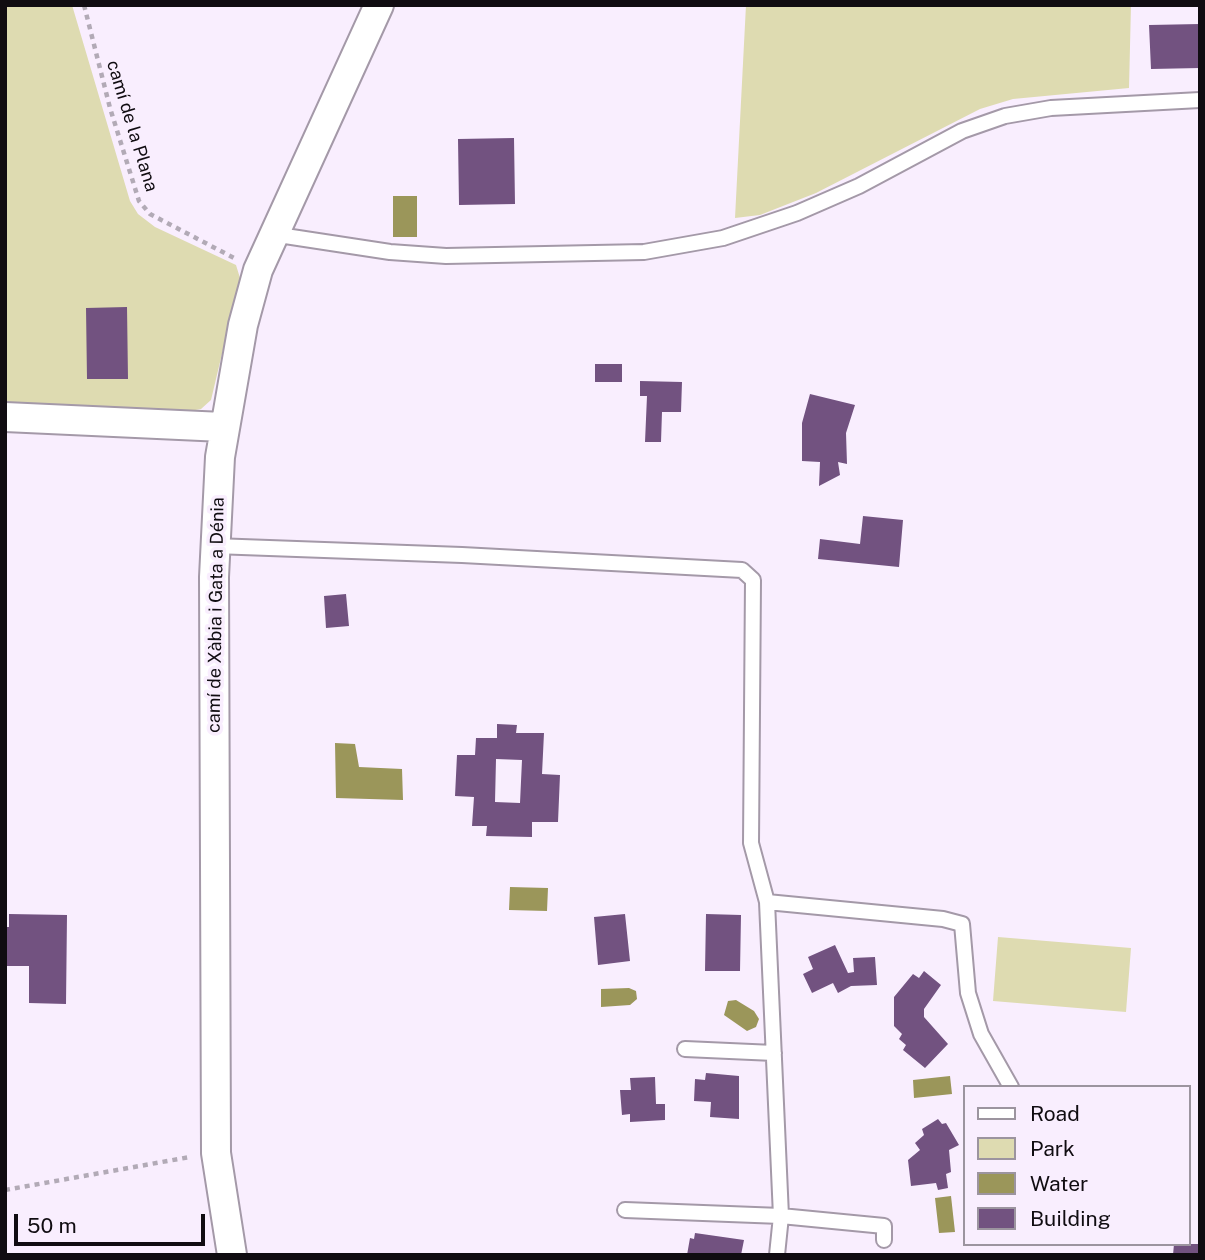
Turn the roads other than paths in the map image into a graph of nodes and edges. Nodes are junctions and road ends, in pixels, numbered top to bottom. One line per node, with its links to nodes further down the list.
1 (379, 5): 3 (street, camí de Xàbia i Gata a Dénia)
2 (1200, 100): 3 (lane)
3 (272, 234): 5 (street, camí de Xàbia i Gata a Dénia)
4 (5, 417): 5 (street)
5 (223, 427): 6 (street, camí de Xàbia i Gata a Dénia)
6 (214, 546): 7 (lane); 14 (street, camí de Xàbia i Gata a Dénia)
7 (767, 902): 9 (lane); 10 (lane)
8 (685, 1049): 9 (lane)
9 (774, 1053): 12 (lane)
10 (1010, 1085)
11 (625, 1210): 12 (lane)
12 (781, 1216): 13 (lane); 15 (lane)
13 (884, 1240)
14 (232, 1255)
15 (777, 1255)

